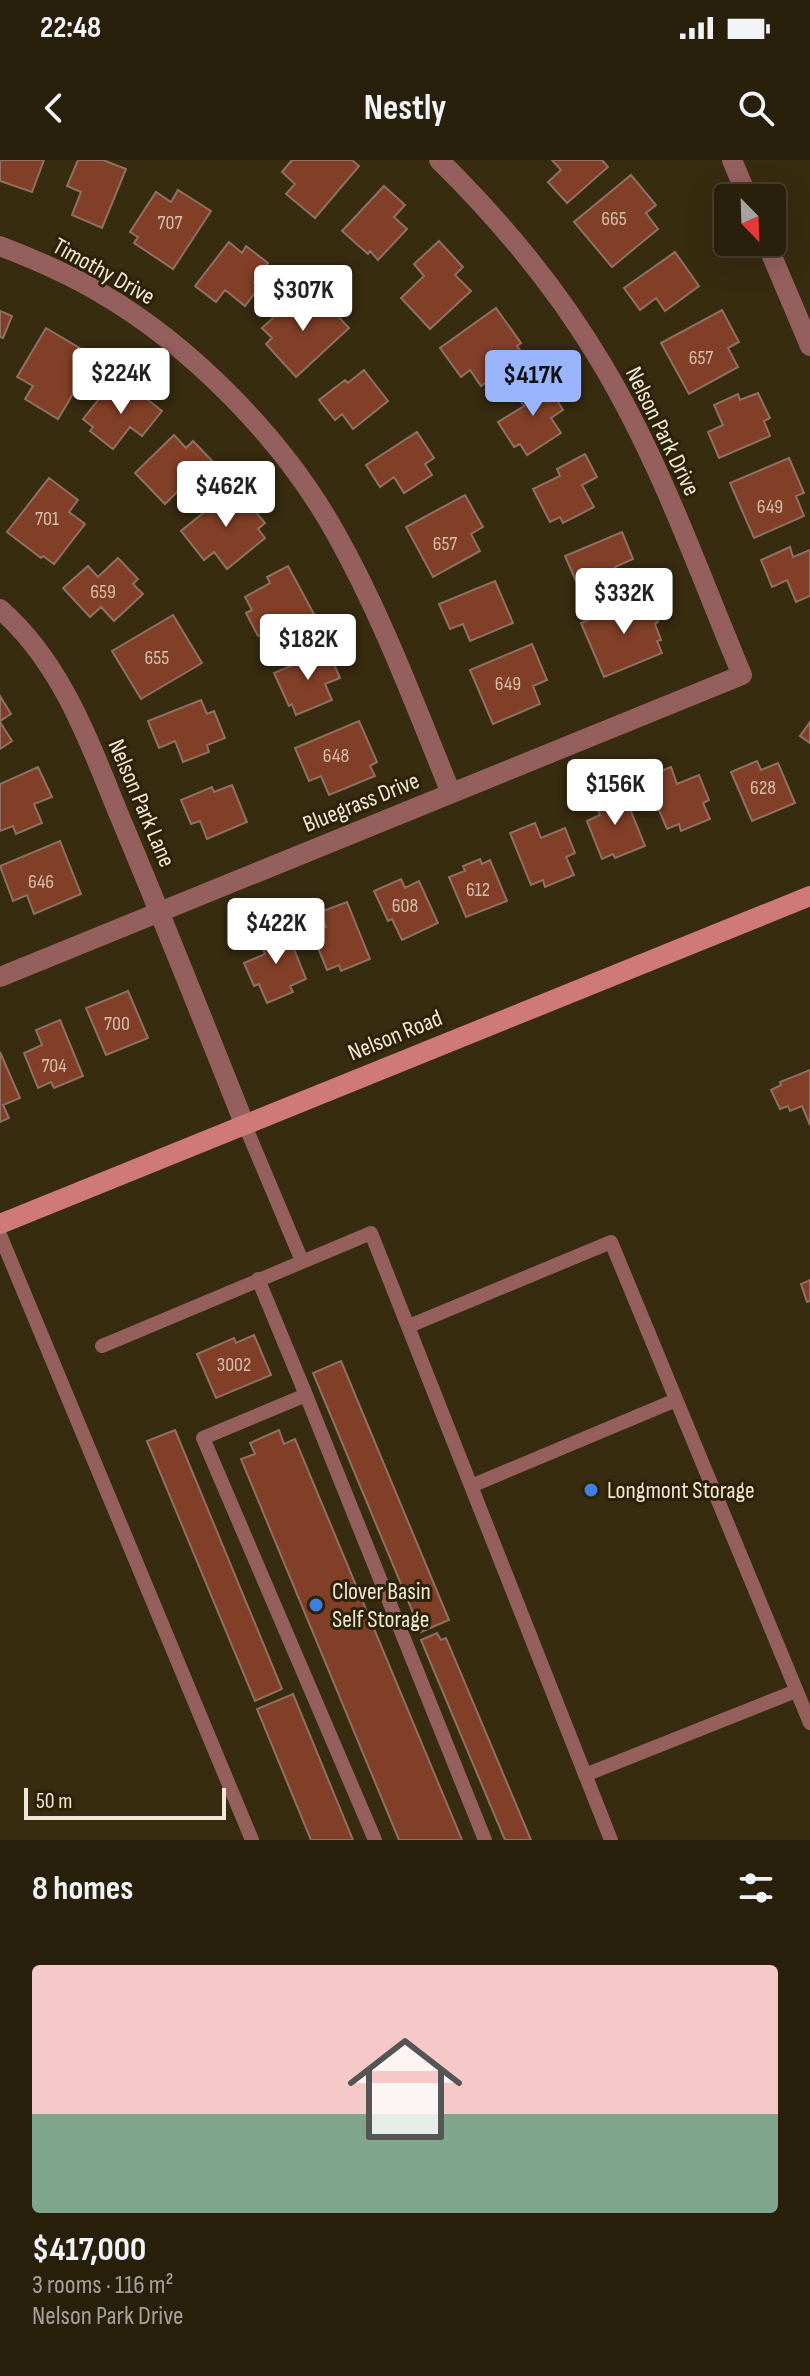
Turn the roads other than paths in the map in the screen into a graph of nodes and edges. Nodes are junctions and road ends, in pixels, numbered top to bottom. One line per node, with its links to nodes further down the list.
1 (439, 160): 8 (street, Nelson Park Drive)
2 (732, 160): 3 (street)
3 (742, 184)
4 (0, 246): 9 (street, Timothy Drive)
5 (772, 256): 6 (street)
6 (810, 346)
7 (0, 609): 11 (street, Nelson Park Lane)
8 (742, 675): 9 (street, Bluegrass Drive)
9 (451, 793): 11 (street, Bluegrass Drive)
10 (810, 896): 13 (main road, Nelson Road)
11 (160, 912): 12 (street, Bluegrass Drive); 13 (street, Nelson Park Lane)
12 (0, 977)
13 (244, 1123): 14 (main road, Nelson Road); 16 (lane)
14 (0, 1224)
15 (0, 1235): 26 (lane)
16 (302, 1261): 17 (lane); 18 (lane)
17 (258, 1279): 19 (lane); 20 (lane)
18 (409, 1326): 21 (lane); 22 (lane)
19 (102, 1346)
20 (306, 1395): 27 (lane); 28 (lane)
21 (676, 1400): 22 (lane); 23 (lane)
22 (471, 1486): 25 (lane)
23 (796, 1691): 24 (lane); 25 (lane)
24 (810, 1723)
25 (585, 1775): 29 (lane)
26 (252, 1840)
27 (375, 1840)
28 (485, 1840)
29 (611, 1840)

